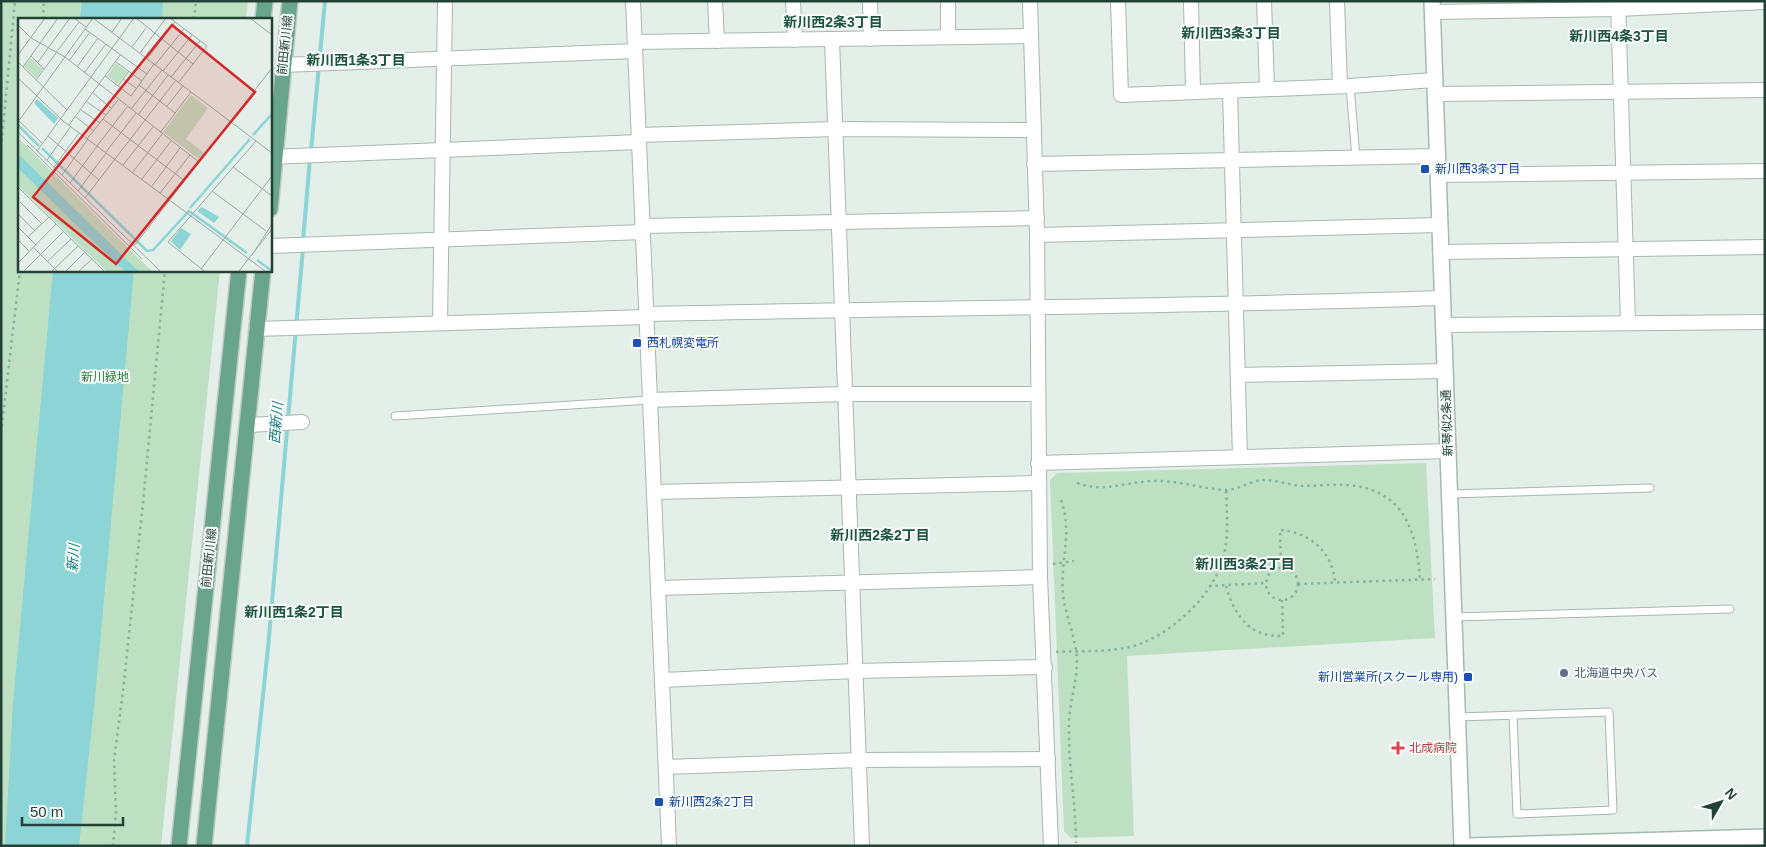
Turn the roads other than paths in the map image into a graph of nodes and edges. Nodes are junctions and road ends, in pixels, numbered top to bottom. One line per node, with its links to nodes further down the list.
1 (264, 1): 17 (main road, 前田新川線)
2 (290, 1): 26 (main road, 前田新川線)
3 (445, 1): 25 (street)
4 (633, 1): 24 (street)
5 (715, 1): 23 (street)
6 (793, 1): 21 (street)
7 (870, 1): 20 (street)
8 (948, 1): 18 (street)
9 (1030, 1): 19 (street)
10 (1118, 1): 33 (street)
11 (1190, 1): 33 (street)
12 (1264, 1): 29 (street)
13 (1337, 1): 27 (street)
14 (1765, 2): 15 (street)
15 (1618, 5): 16 (street); 30 (street)
16 (1432, 7): 28 (street, 新琴似2条通)
17 (263, 18)
18 (948, 36): 19 (street); 20 (street)
19 (1030, 36): 35 (street)
20 (872, 39): 22 (street)
21 (795, 40): 22 (street); 23 (street)
22 (832, 40): 34 (street)
23 (717, 41): 24 (street)
24 (635, 47): 25 (street); 36 (street)
25 (443, 59): 26 (street); 37 (street)
26 (283, 66): 38 (main road, 前田新川線)
27 (1345, 86): 28 (street); 29 (street); 40 (lane)
28 (1435, 87): 30 (street); 39 (street, 新琴似2条通)
29 (1267, 89): 32 (street)
30 (1620, 90): 31 (street); 44 (street)
31 (1765, 90)
32 (1230, 91): 33 (street); 41 (street)
33 (1193, 92)
34 (835, 130): 35 (street); 36 (street); 48 (street)
35 (1033, 130): 42 (street)
36 (639, 139): 37 (street); 50 (street)
37 (442, 148): 38 (street); 53 (street)
38 (273, 156): 46 (main road, 前田新川線)
39 (1437, 156): 40 (street); 45 (street, 新琴似2条通)
40 (1356, 158): 41 (street)
41 (1232, 162): 42 (street); 51 (street)
42 (1034, 164): 47 (street)
43 (1765, 171): 44 (street)
44 (1623, 174): 45 (street); 56 (street)
45 (1438, 175): 49 (street, 新琴似2条通)
46 (271, 191)
47 (1036, 218): 48 (street); 52 (street)
48 (838, 220): 50 (street); 63 (street)
49 (1440, 225): 51 (street); 57 (street, 新琴似2条通)
50 (643, 229): 53 (street); 64 (street)
51 (1234, 230): 52 (street); 61 (street)
52 (1037, 235): 62 (street)
53 (442, 239): 54 (street); 65 (street)
54 (271, 246)
55 (1765, 247): 56 (street)
56 (1626, 250): 57 (street); 67 (street)
57 (1440, 252): 60 (street, 新琴似2条通)
58 (238, 271): 100 (main road, 前田新川線)
59 (263, 271): 69 (main road, 前田新川線)
60 (1442, 298): 61 (street); 68 (street, 新琴似2条通)
61 (1236, 305): 62 (street); 71 (street)
62 (1037, 306): 63 (street); 73 (street)
63 (842, 309): 64 (street); 72 (street)
64 (646, 316): 65 (street); 74 (street)
65 (440, 322): 69 (street)
66 (1765, 322): 67 (street)
67 (1628, 323): 68 (street)
68 (1443, 325): 70 (street, 新琴似2条通)
69 (256, 329): 77 (main road, 前田新川線)
70 (1445, 371): 71 (street); 78 (street, 新琴似2条通)
71 (1238, 375): 79 (street)
72 (845, 394): 73 (street); 74 (street); 82 (street)
73 (1038, 394): 80 (street)
74 (650, 400): 75 (lane); 84 (street)
75 (395, 416)
76 (302, 422): 77 (street)
77 (248, 425): 101 (main road, 前田新川線)
78 (1448, 451): 79 (street); 85 (street, 新琴似2条通)
79 (1240, 457): 80 (street)
80 (1038, 464): 81 (street)
81 (1038, 483): 82 (street); 86 (street)
82 (848, 488): 84 (street); 87 (street)
83 (1650, 488): 85 (lane)
84 (654, 492): 88 (street)
85 (1449, 494): 90 (street, 新琴似2条通)
86 (1040, 577): 87 (street); 91 (street)
87 (852, 584): 88 (street); 92 (street)
88 (658, 588): 93 (street)
89 (1730, 609): 90 (lane)
90 (1454, 617): 95 (street, 新琴似2条通)
91 (1045, 667): 92 (street); 96 (street)
92 (855, 671): 93 (street); 97 (street)
93 (662, 680): 98 (street)
94 (1513, 715): 94 (lane); 95 (lane)
95 (1458, 717): 105 (street, 新琴似2条通)
96 (1048, 759): 97 (street); 104 (street)
97 (859, 760): 98 (street); 103 (street)
98 (666, 767): 102 (street)
99 (1765, 837): 106 (street)
100 (179, 846)
101 (204, 846)
102 (669, 846)
103 (862, 846)
104 (1051, 846)
105 (1462, 846)
106 (1470, 846)

